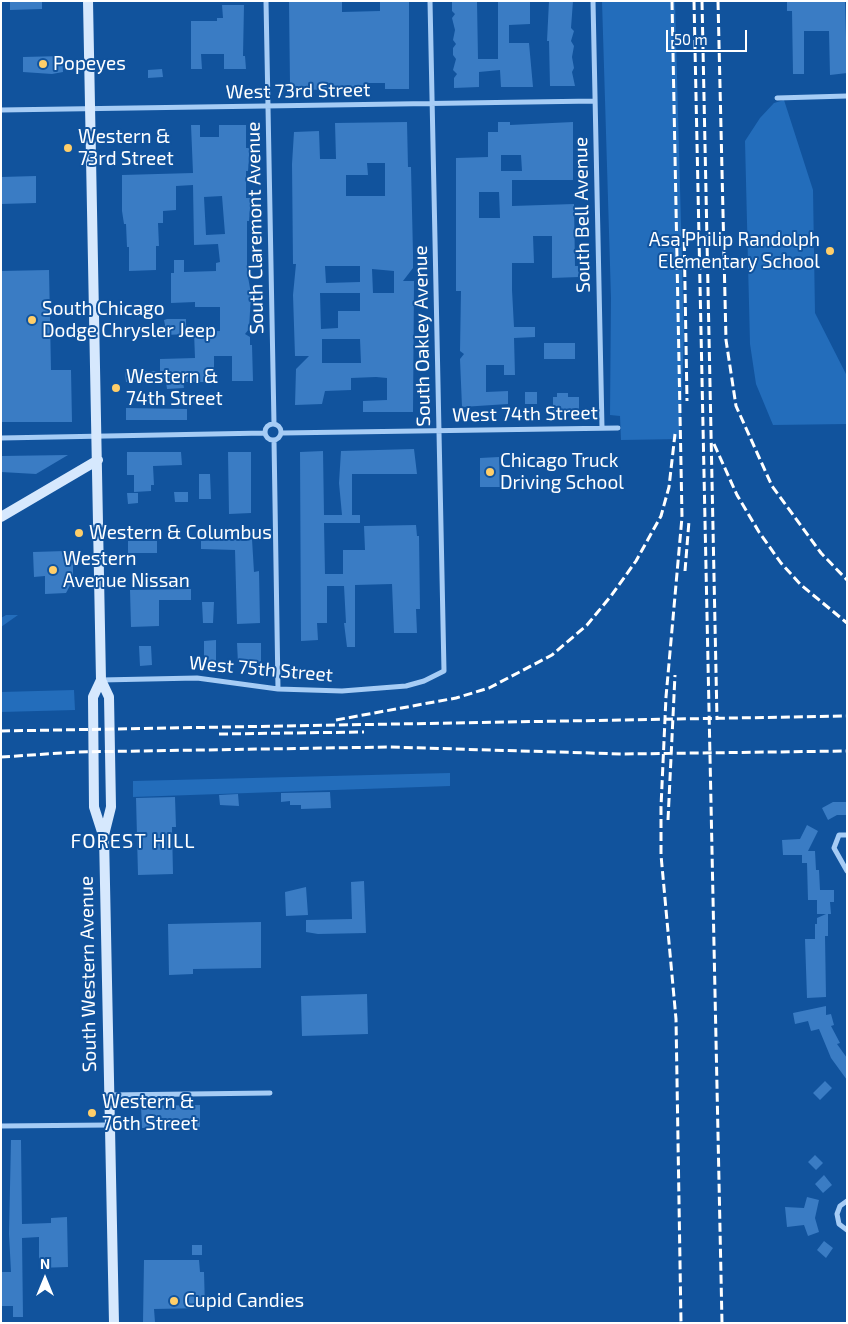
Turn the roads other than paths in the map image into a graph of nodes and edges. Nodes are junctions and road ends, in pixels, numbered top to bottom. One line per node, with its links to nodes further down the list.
1 (88, 1): 10 (main road, South Western Avenue)
2 (266, 1): 9 (street, South Claremont Avenue)
3 (430, 1): 8 (street, South Oakley Avenue)
4 (593, 1): 7 (street, South Bell Avenue)
5 (847, 96): 6 (street)
6 (776, 98)
7 (595, 102): 8 (street, West 73rd Street); 13 (street, South Bell Avenue)
8 (432, 104): 9 (street, West 73rd Street); 15 (street, South Oakley Avenue)
9 (268, 106): 10 (street, West 73rd Street); 12 (street, South Claremont Avenue)
10 (90, 108): 11 (street, West 73rd Street); 18 (main road, South Western Avenue)
11 (1, 110)
12 (274, 424): 16 (street); 17 (street)
13 (602, 428): 14 (street, West 74th Street); 15 (street, West 74th Street)
14 (618, 428)
15 (439, 431): 17 (street, West 74th Street); 23 (street, South Oakley Avenue)
16 (265, 434): 18 (street); 20 (street)
17 (282, 434): 20 (street)
18 (97, 436): 19 (street); 21 (main road, South Western Avenue)
19 (1, 438)
20 (274, 440): 25 (street)
21 (98, 460): 22 (main road); 24 (main road, South Western Avenue)
22 (1, 517)
23 (444, 671): 25 (street, West 75th Street)
24 (101, 680): 25 (street, West 75th Street); 26 (main road, South Western Avenue); 26 (main road, South Western Avenue)
25 (278, 689)
26 (104, 835): 30 (main road, South Western Avenue)
27 (847, 835): 28 (street)
28 (847, 871)
29 (270, 1093): 30 (street)
30 (108, 1095): 31 (main road, South Western Avenue)
31 (109, 1125): 32 (street); 35 (main road, South Western Avenue)
32 (1, 1126)
33 (847, 1201): 34 (street)
34 (847, 1230)
35 (114, 1323)

